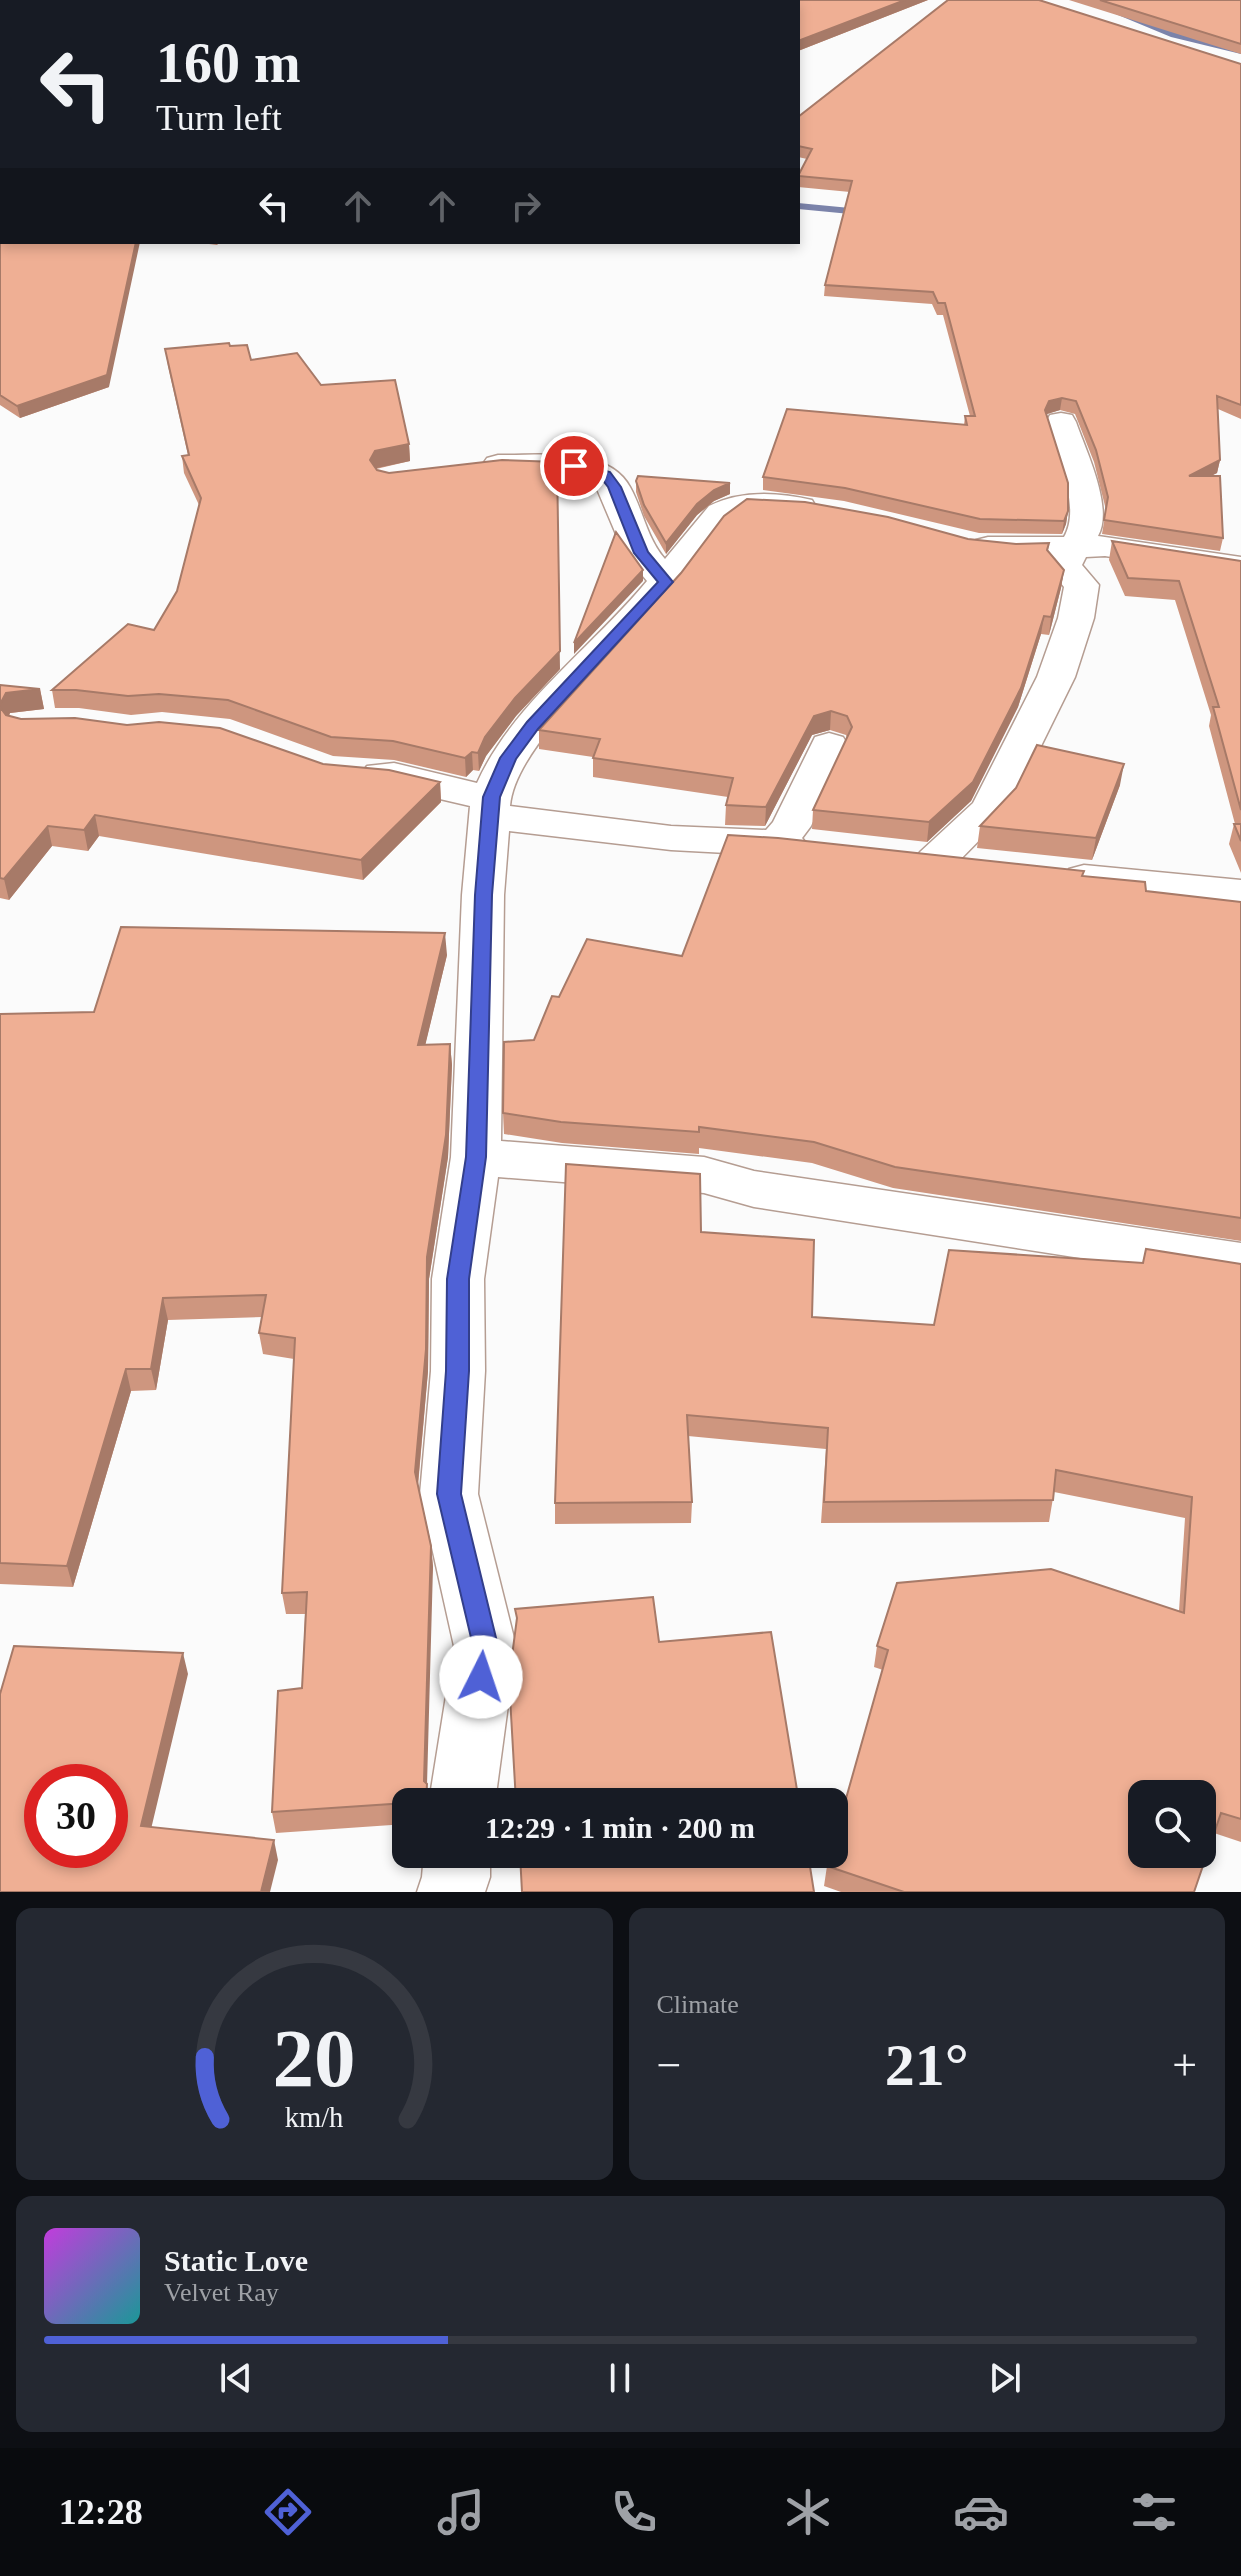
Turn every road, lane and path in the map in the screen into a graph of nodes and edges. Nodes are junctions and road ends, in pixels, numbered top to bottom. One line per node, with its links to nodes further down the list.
1 (1061, 422): 5 (street)
2 (472, 467): 7 (street)
3 (833, 513): 7 (street)
4 (951, 540): 5 (street)
5 (1075, 549): 6 (street); 14 (street)
6 (1241, 567)
7 (666, 582): 10 (street)
8 (829, 745): 11 (street)
9 (346, 772): 10 (street)
10 (490, 806): 11 (street); 18 (street)
11 (777, 842): 12 (street)
12 (821, 847)
13 (893, 855): 14 (street)
14 (935, 861): 15 (street)
15 (980, 866)
16 (1041, 873): 17 (street)
17 (1241, 893)
18 (476, 1157): 19 (street); 20 (street)
19 (1241, 1263)
20 (464, 1788)
21 (456, 1868): 22 (street)
22 (451, 1892)

